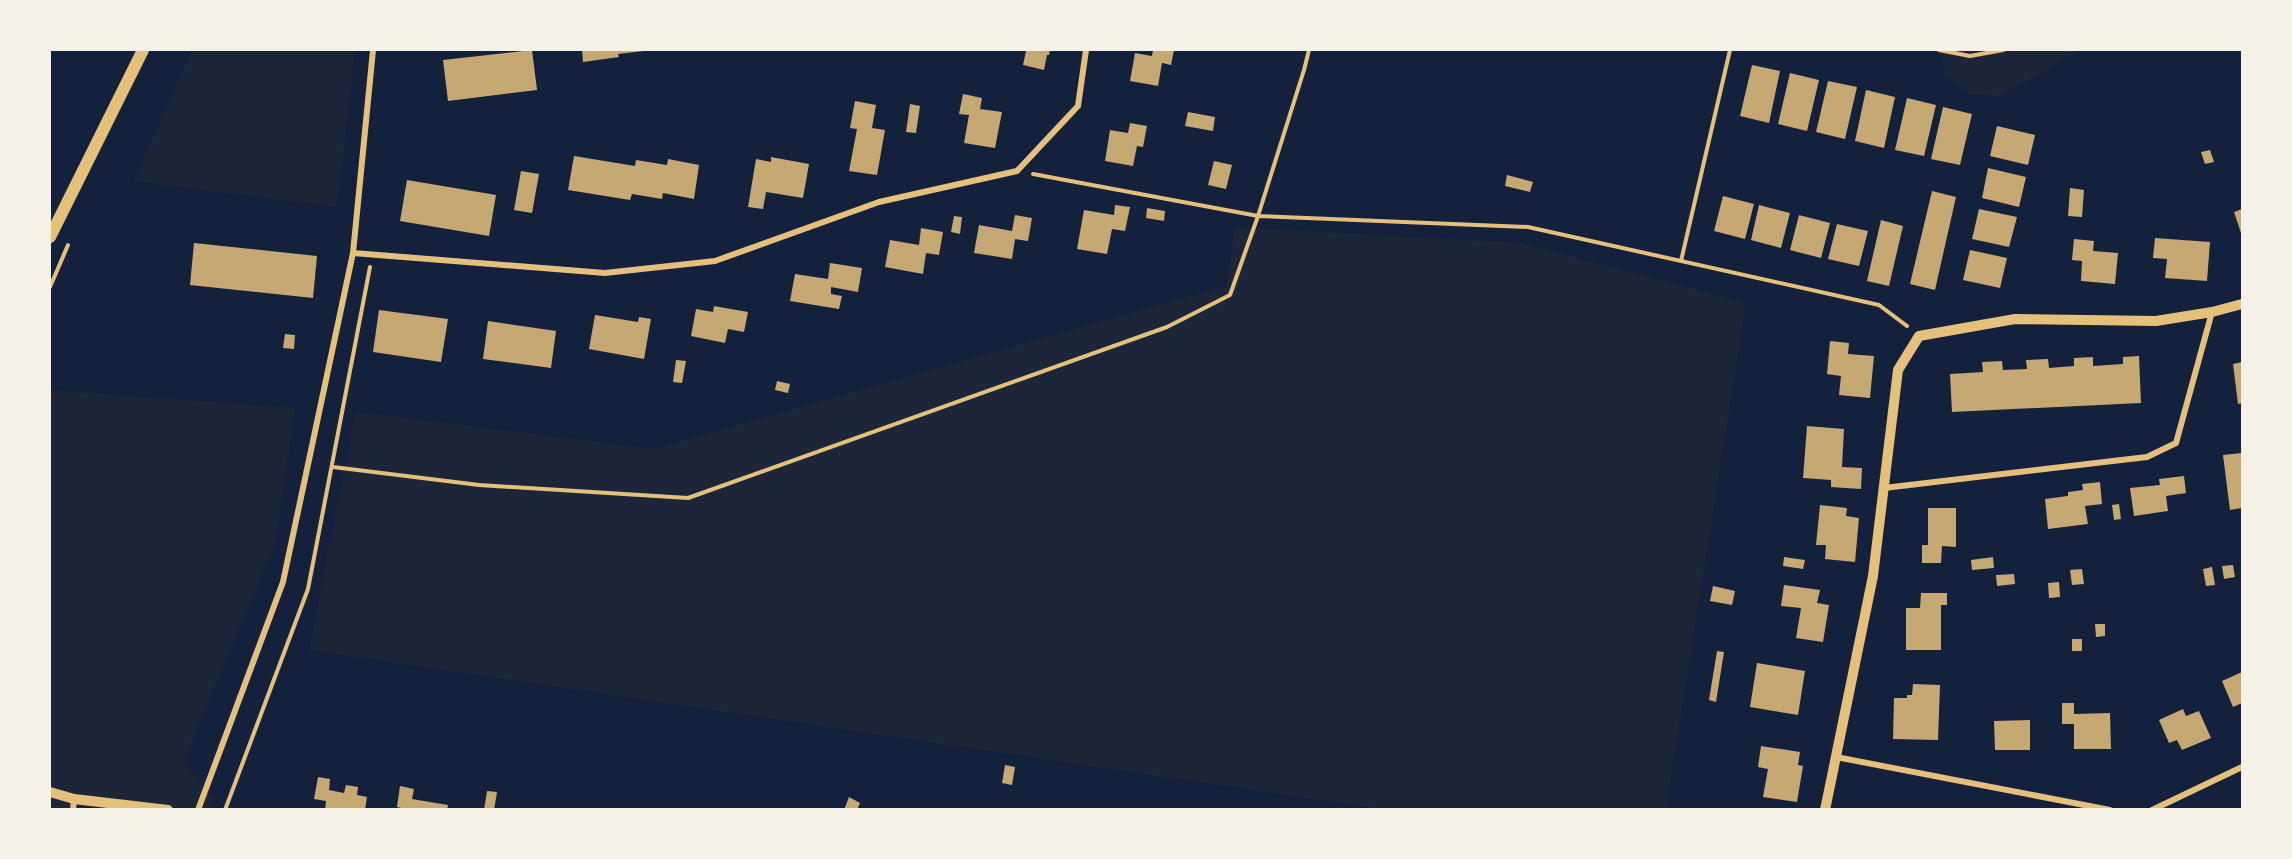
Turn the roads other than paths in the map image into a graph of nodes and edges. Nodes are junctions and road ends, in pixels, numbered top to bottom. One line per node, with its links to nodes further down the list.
1 (143, 50): 4 (main road)
2 (373, 50): 5 (street)
3 (1086, 50): 5 (street)
4 (50, 237)
5 (353, 253): 14 (street)
6 (2242, 304): 7 (street)
7 (2212, 312): 8 (street); 8 (street)
8 (1883, 488): 9 (street)
9 (1835, 756): 15 (street); 16 (street)
10 (2242, 767): 17 (street)
11 (50, 792): 12 (street)
12 (74, 805): 13 (street)
13 (168, 810)
14 (198, 810)
15 (1825, 810)
16 (2110, 810)
17 (2152, 810)

